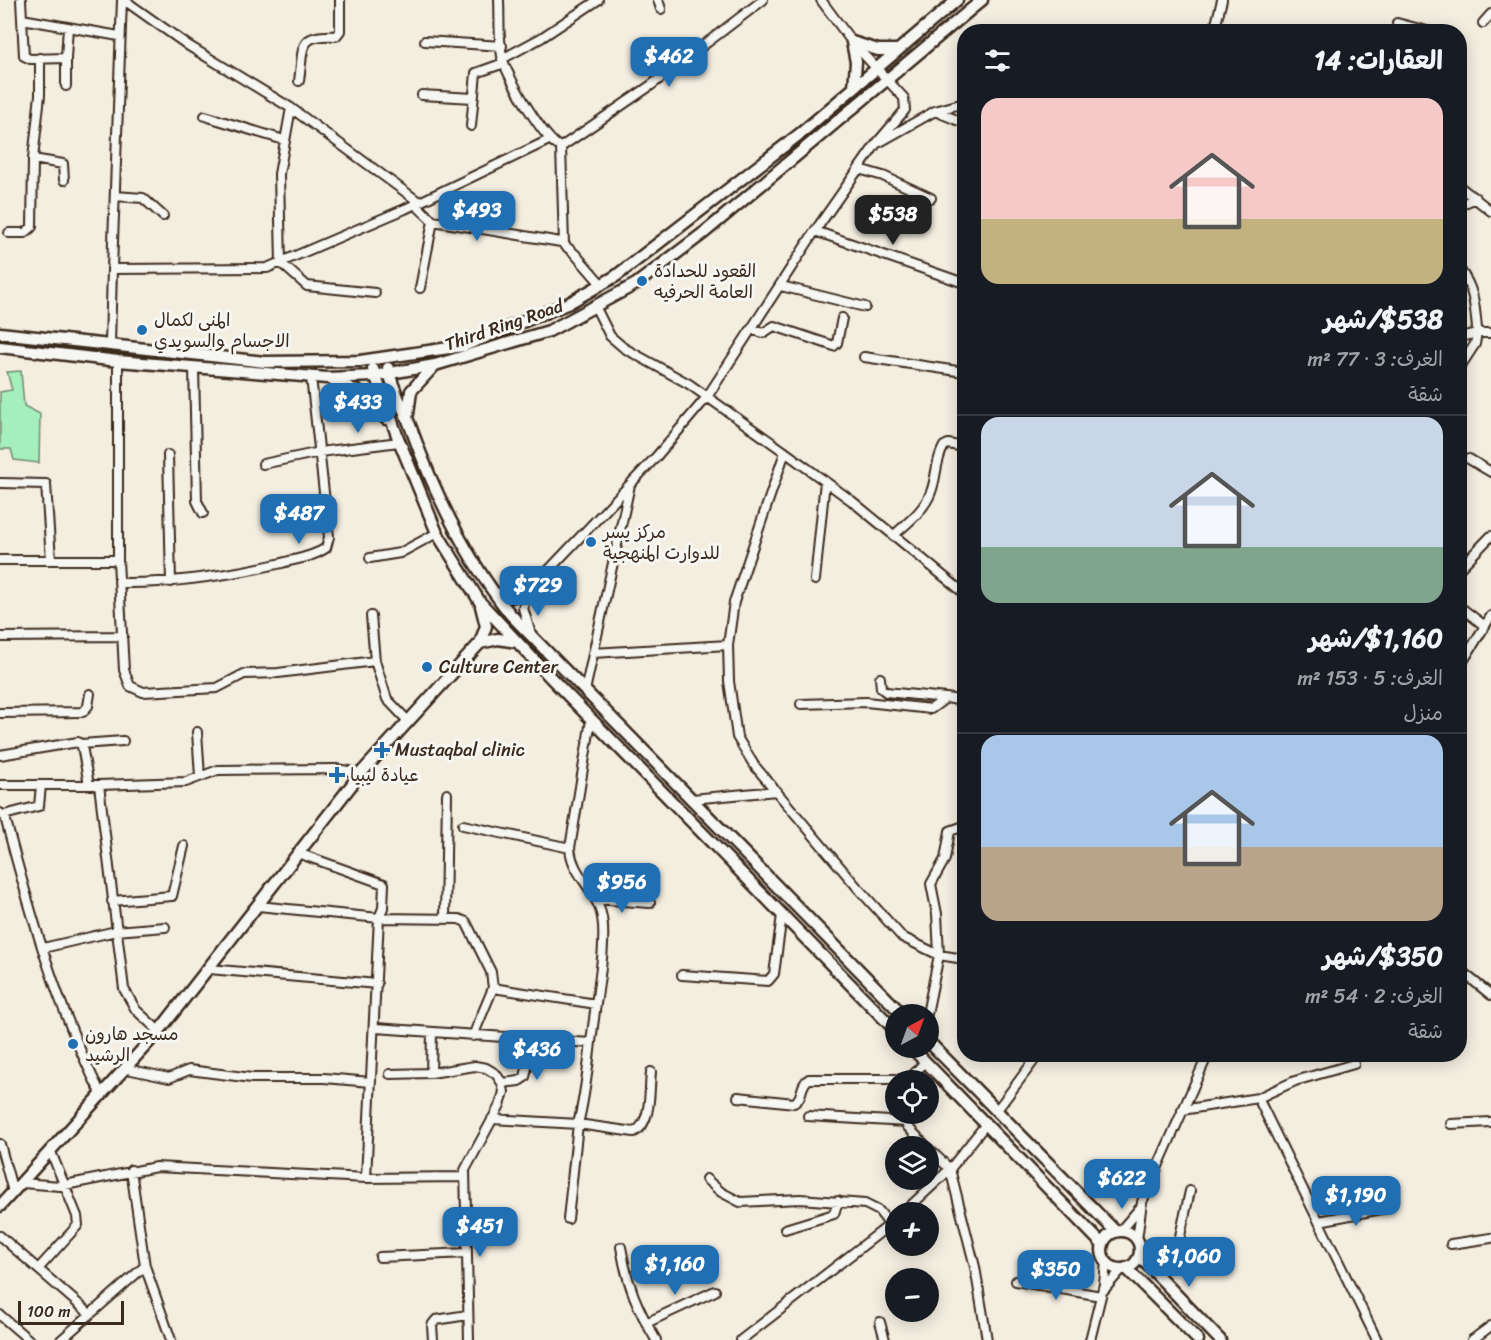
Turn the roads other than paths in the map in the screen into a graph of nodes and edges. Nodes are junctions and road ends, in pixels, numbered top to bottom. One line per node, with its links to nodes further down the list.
1 (21, 0): 14 (street)
2 (123, 0): 20 (street); 36 (street)
3 (340, 0): 30 (street)
4 (499, 0): 23 (street)
5 (598, 0): 27 (street)
6 (658, 0): 12 (street)
7 (764, 0): 44 (street)
8 (820, 0): 22 (street)
9 (957, 0): 24 (main road, Third Ring Road)
10 (982, 0): 29 (main road, Third Ring Road)
11 (1222, 0): 17 (street)
12 (661, 9)
13 (1491, 14): 16 (street)
14 (22, 19): 19 (street); 25 (street)
15 (1397, 23): 18 (street)
16 (1483, 23)
17 (1216, 24)
18 (1401, 24)
19 (68, 27): 20 (street); 26 (street)
20 (118, 36): 49 (street)
21 (425, 41): 23 (street)
22 (852, 42): 24 (main road); 28 (street); 32 (main road)
23 (502, 46): 27 (street)
24 (897, 50): 28 (main road, Third Ring Road)
25 (40, 58): 26 (street); 45 (street)
26 (66, 58): 31 (street)
27 (503, 61): 34 (street); 42 (street)
28 (875, 68): 29 (street); 32 (main road, Third Ring Road)
29 (886, 79): 43 (street); 69 (main road, Third Ring Road)
30 (298, 81)
31 (66, 86)
32 (854, 87): 64 (main road, Third Ring Road)
33 (422, 95): 34 (street)
34 (473, 98): 40 (street)
35 (957, 105): 37 (street)
36 (291, 108): 41 (street); 53 (street)
37 (935, 111): 39 (street); 43 (street)
38 (205, 116): 41 (street)
39 (957, 120)
40 (471, 126)
41 (284, 140): 60 (street)
42 (549, 140): 44 (street); 53 (street)
43 (876, 144): 46 (street)
44 (561, 147): 59 (street)
45 (33, 159): 47 (street); 58 (street)
46 (859, 169): 50 (street); 57 (street)
47 (64, 180)
48 (1467, 192): 51 (street)
49 (115, 196): 55 (street); 61 (street)
50 (931, 198)
51 (1476, 198): 52 (street); 54 (street)
52 (1467, 202)
53 (417, 203): 56 (street); 60 (street)
54 (1491, 211)
55 (163, 216)
56 (433, 221): 59 (street); 66 (street)
57 (815, 231): 63 (street); 65 (street)
58 (9, 233)
59 (564, 244): 64 (street)
60 (281, 263): 61 (street); 67 (street)
61 (112, 269): 76 (street)
62 (1467, 280): 73 (street)
63 (957, 281)
64 (602, 285): 80 (main road, Third Ring Road)
65 (781, 286): 68 (street); 71 (street)
66 (420, 288)
67 (375, 292)
68 (865, 307)
69 (596, 308): 83 (main road, Third Ring Road); 90 (street)
70 (842, 318): 71 (street)
71 (752, 329): 90 (street)
72 (0, 333): 76 (main road, Third Ring Road)
73 (1477, 333): 74 (street); 75 (street); 78 (street)
74 (1491, 333)
75 (1467, 335)
76 (110, 344): 81 (main road, Third Ring Road)
77 (0, 346): 82 (main road, Third Ring Road)
78 (1467, 356)
79 (864, 357): 85 (street)
80 (386, 359): 81 (main road, Third Ring Road); 86 (main road)
81 (371, 360): 87 (main road)
82 (118, 362): 84 (main road, Third Ring Road); 110 (street)
83 (435, 365): 86 (main road, Third Ring Road); 91 (main road)
84 (195, 368): 88 (main road, Third Ring Road); 103 (street)
85 (957, 371)
86 (389, 374): 87 (main road, Third Ring Road); 91 (main road)
87 (374, 376): 89 (main road, Third Ring Road); 92 (main road)
88 (311, 377): 89 (main road, Third Ring Road); 94 (street)
89 (327, 378): 92 (main road)
90 (707, 397): 95 (street); 102 (street)
91 (410, 426): 116 (main road)
92 (399, 440): 94 (street); 104 (main road)
93 (957, 447): 105 (street)
94 (320, 452): 98 (street); 113 (street)
95 (784, 452): 100 (street); 128 (street)
96 (168, 454): 113 (street)
97 (1469, 459): 99 (street)
98 (263, 464)
99 (1491, 472)
100 (825, 481): 105 (street); 112 (street)
101 (0, 483): 109 (street)
102 (630, 484): 117 (street); 129 (street)
103 (203, 513)
104 (438, 533): 107 (street); 118 (main road)
105 (893, 536): 115 (street)
106 (1491, 536): 111 (street)
107 (370, 558)
108 (0, 560): 109 (street)
109 (51, 560): 110 (street)
110 (117, 560): 114 (street)
111 (1467, 561)
112 (815, 580)
113 (171, 582): 114 (street)
114 (120, 583): 123 (street)
115 (957, 587)
116 (491, 590): 117 (street); 125 (main road)
117 (527, 593): 125 (street)
118 (480, 602): 126 (main road); 127 (main road)
119 (1467, 612): 122 (street)
120 (371, 616): 131 (street)
121 (1491, 616): 122 (street)
122 (1485, 626): 130 (street)
123 (123, 636): 124 (street); 131 (street)
124 (0, 637)
125 (535, 641): 133 (main road)
126 (517, 642): 127 (main road); 140 (main road)
127 (480, 643): 139 (main road)
128 (729, 645): 129 (street); 151 (street)
129 (593, 653): 133 (street)
130 (1467, 655)
131 (375, 661): 139 (street)
132 (880, 678): 135 (street)
133 (585, 691): 153 (main road)
134 (90, 694): 138 (street)
135 (946, 698): 136 (street); 137 (street)
136 (957, 700)
137 (801, 704)
138 (0, 713)
139 (408, 720): 145 (main road)
140 (591, 720): 158 (street); 161 (main road)
141 (197, 732): 146 (street)
142 (123, 741): 143 (street)
143 (81, 744): 144 (street); 149 (street)
144 (0, 755)
145 (361, 773): 146 (street); 159 (main road)
146 (200, 776): 150 (street)
147 (0, 785): 148 (street)
148 (41, 785): 149 (street); 154 (street)
149 (88, 785): 150 (street)
150 (99, 785): 163 (street)
151 (777, 792): 153 (street); 172 (street)
152 (447, 794): 168 (street)
153 (692, 799): 160 (main road)
154 (2, 814): 171 (street)
155 (463, 825): 158 (street)
156 (957, 828): 172 (street)
157 (184, 846): 163 (street)
158 (570, 848): 162 (street)
159 (298, 853): 165 (main road); 167 (street)
160 (747, 856): 161 (main road); 181 (main road)
161 (737, 868): 166 (main road)
162 (596, 899): 164 (street); 180 (street)
163 (112, 901): 170 (street)
164 (650, 903)
165 (258, 906): 167 (street); 174 (main road)
166 (783, 915): 175 (street); 183 (main road)
167 (379, 918): 168 (street); 177 (street)
168 (445, 919): 178 (street)
169 (165, 927): 170 (street)
170 (116, 931): 171 (street); 185 (street)
171 (43, 948): 204 (street)
172 (939, 956): 173 (street); 182 (street)
173 (957, 957)
174 (209, 969): 177 (street); 185 (main road)
175 (682, 975)
176 (1467, 976): 179 (street)
177 (377, 984): 184 (street)
178 (493, 988): 180 (street); 187 (street)
179 (1491, 995)
180 (596, 1004): 189 (street)
181 (892, 1004)
182 (929, 1004)
183 (885, 1020)
184 (376, 1028): 186 (street); 202 (street)
185 (159, 1031): 196 (main road)
186 (432, 1033): 187 (street); 199 (street)
187 (473, 1036): 188 (street)
188 (532, 1039): 189 (street); 203 (street)
189 (590, 1043): 213 (street)
190 (939, 1052): 207 (main road)
191 (921, 1058): 192 (main road)
192 (925, 1062): 197 (street); 215 (main road)
193 (1033, 1062): 207 (street)
194 (1204, 1062): 208 (street)
195 (1354, 1064): 206 (street)
196 (127, 1069): 202 (street); 204 (main road)
197 (918, 1070)
198 (651, 1072): 213 (street)
199 (432, 1073): 200 (street); 203 (street)
200 (390, 1074)
201 (885, 1079): 205 (street)
202 (371, 1082): 224 (street)
203 (502, 1083): 210 (street)
204 (102, 1096): 219 (main road)
205 (738, 1097)
206 (1258, 1098): 208 (street); 237 (street)
207 (997, 1110): 240 (main road)
208 (1182, 1110): 232 (street)
209 (808, 1116): 211 (street)
210 (492, 1119): 213 (street); 223 (street)
211 (885, 1121)
212 (1491, 1122): 216 (street)
213 (578, 1124): 236 (street)
214 (908, 1124): 217 (street)
215 (986, 1124): 221 (street); 245 (main road)
216 (1451, 1124)
217 (918, 1136)
218 (0, 1144): 229 (street)
219 (51, 1152): 226 (main road); 227 (street)
220 (939, 1158): 221 (street)
221 (950, 1169): 231 (street); 272 (street)
222 (131, 1170): 224 (street); 227 (street); 251 (street)
223 (464, 1177): 224 (street); 247 (street)
224 (366, 1178)
225 (706, 1179): 230 (street)
226 (22, 1183): 227 (street); 229 (main road)
227 (65, 1185): 252 (street)
228 (1190, 1191): 254 (street)
229 (13, 1192): 233 (main road)
230 (838, 1201): 235 (street); 238 (street)
231 (915, 1202)
232 (1142, 1202): 240 (street); 243 (street)
233 (0, 1206)
234 (1387, 1208): 237 (street)
235 (885, 1217)
236 (568, 1219)
237 (1319, 1221): 276 (street)
238 (784, 1228)
239 (885, 1229): 270 (street)
240 (1118, 1232): 243 (main road); 245 (main road)
241 (0, 1236): 252 (street)
242 (1491, 1238): 244 (street)
243 (1137, 1240): 248 (main road)
244 (1451, 1244)
245 (1103, 1245): 250 (main road)
246 (621, 1247): 262 (street)
247 (467, 1253): 249 (street); 260 (street)
248 (1139, 1256): 253 (main road); 254 (main road)
249 (380, 1257)
250 (1106, 1261): 253 (main road); 257 (street)
251 (145, 1266): 258 (street); 266 (street)
252 (39, 1268): 258 (street)
253 (1124, 1268): 257 (street); 274 (main road)
254 (1157, 1275): 275 (main road)
255 (1016, 1281): 257 (street)
256 (715, 1291): 262 (street)
257 (1102, 1294): 273 (street)
258 (90, 1314): 265 (street)
259 (0, 1315): 264 (street)
260 (467, 1315): 267 (street); 268 (street)
261 (880, 1322): 271 (street)
262 (646, 1323): 269 (street)
263 (1491, 1326): 277 (street)
264 (29, 1340)
265 (60, 1340)
266 (171, 1340)
267 (433, 1340)
268 (468, 1340)
269 (656, 1340)
270 (741, 1340)
271 (885, 1340)
272 (987, 1340)
273 (1090, 1340)
274 (1198, 1340)
275 (1220, 1340)
276 (1377, 1340)
277 (1472, 1340)

